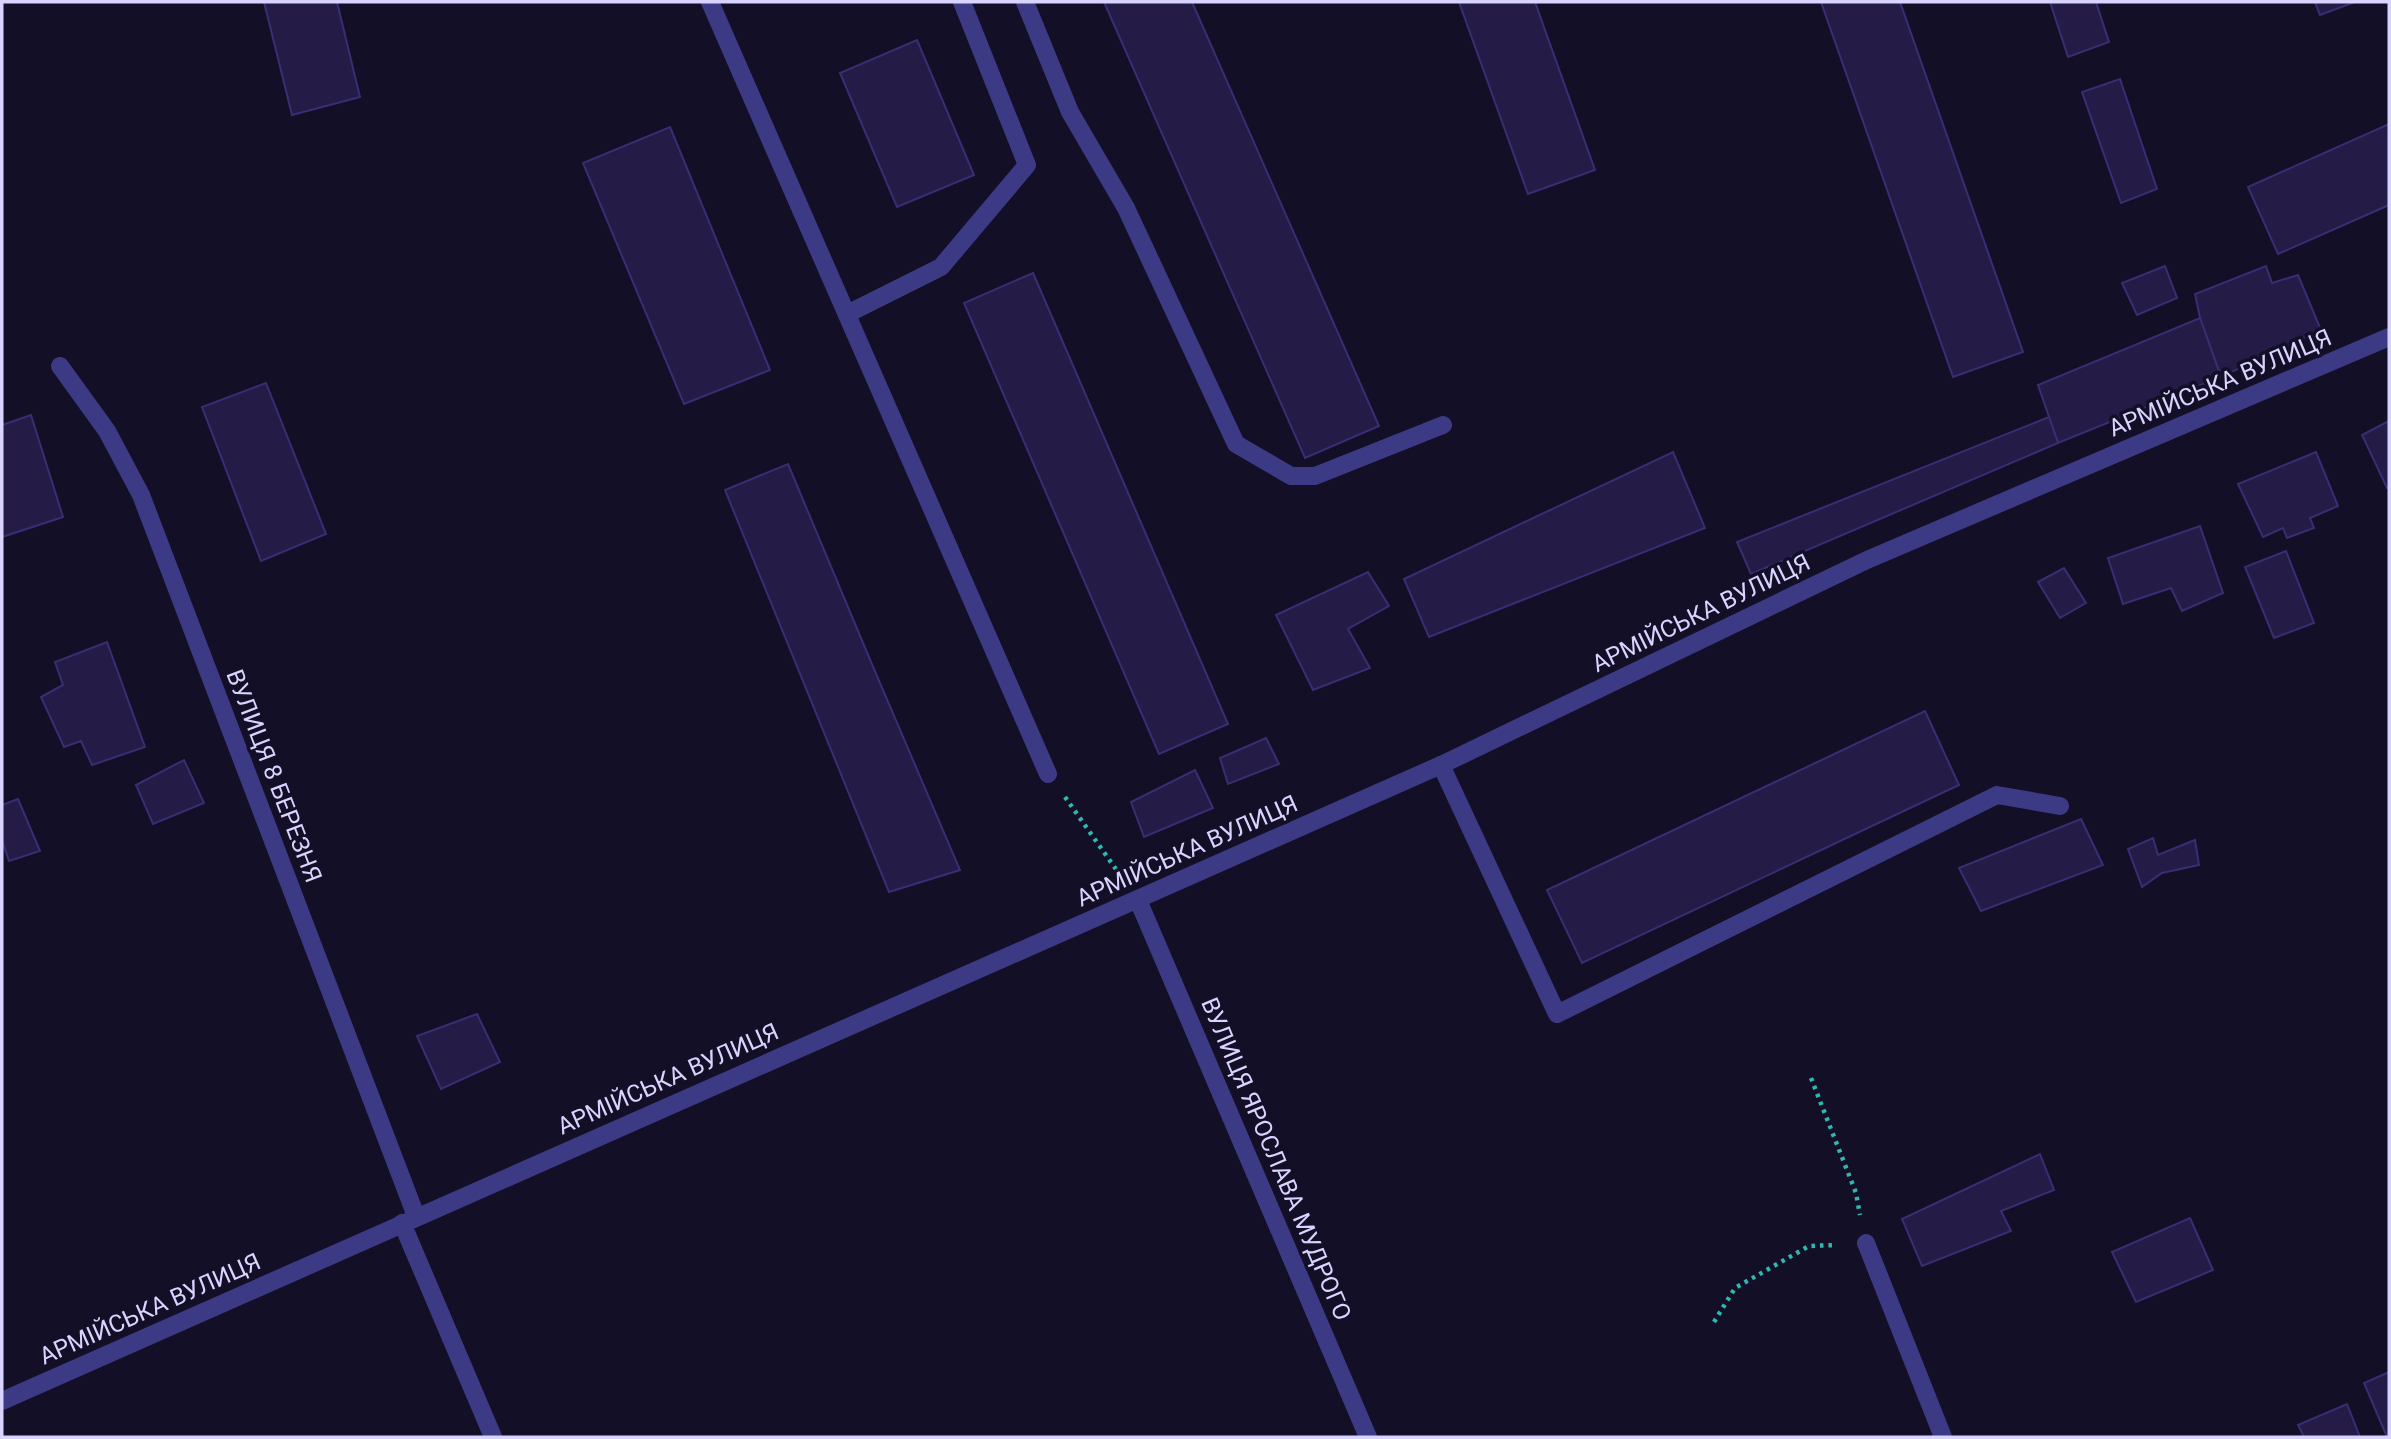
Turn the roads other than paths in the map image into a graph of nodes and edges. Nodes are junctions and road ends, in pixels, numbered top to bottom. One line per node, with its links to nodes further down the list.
1 (710, 2): 4 (street)
2 (962, 2): 4 (street)
3 (1025, 2): 7 (street)
4 (847, 314): 9 (street)
5 (2389, 338): 8 (street, АРМІЙСЬКА ВУЛИЦЯ)
6 (60, 366): 12 (street, ВУЛИЦЯ 8 БЕРЕЗНЯ)
7 (1443, 425)
8 (1441, 765): 10 (street); 11 (street, АРМІЙСЬКА ВУЛИЦЯ)
9 (1048, 774)
10 (2060, 806)
11 (1138, 900): 12 (street, АРМІЙСЬКА ВУЛИЦЯ); 16 (street, ВУЛИЦЯ ЯРОСЛАВА МУДРОГО)
12 (409, 1220): 14 (street, АРМІЙСЬКА ВУЛИЦЯ); 15 (street, ВУЛИЦЯ 8 БЕРЕЗНЯ)
13 (1866, 1243): 17 (street)
14 (2, 1401)
15 (493, 1437)
16 (1368, 1437)
17 (1943, 1437)

